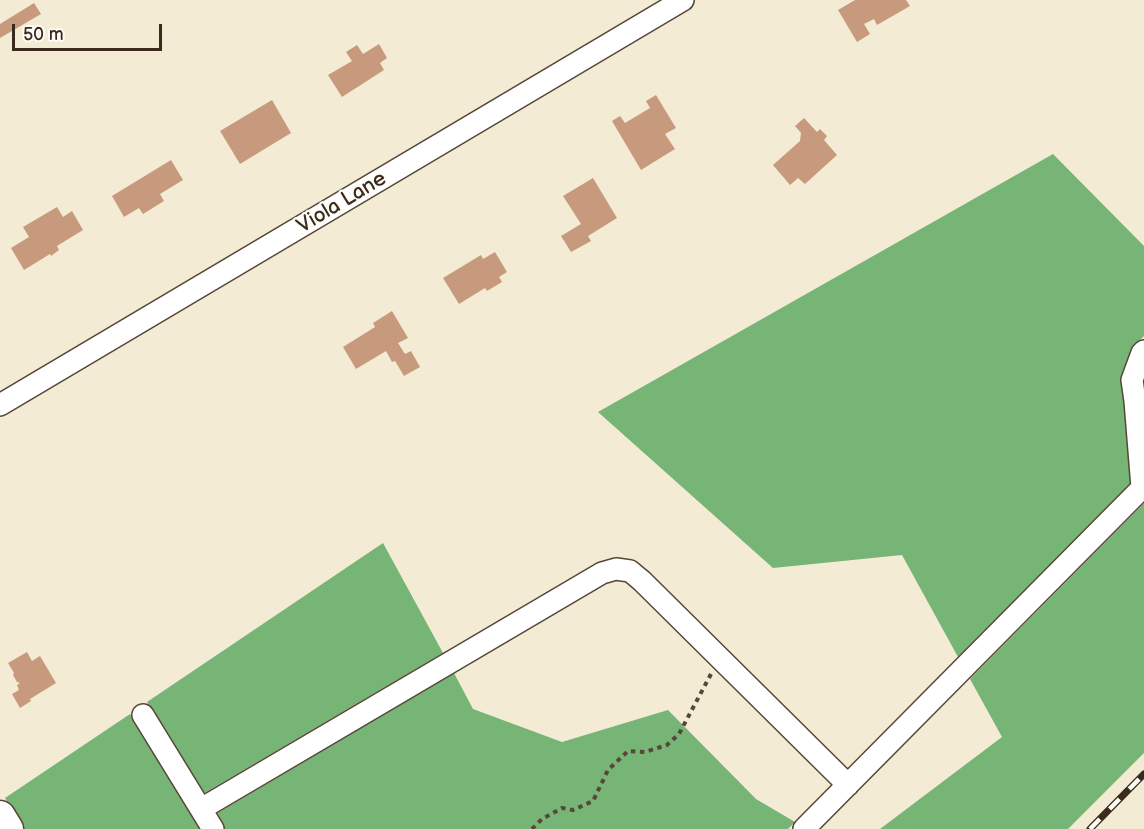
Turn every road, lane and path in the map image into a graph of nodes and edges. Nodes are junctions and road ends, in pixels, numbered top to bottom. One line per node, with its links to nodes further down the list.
1 (683, 0): 3 (street, Viola Lane)
2 (1144, 351): 4 (street)
3 (0, 405)
4 (1143, 487): 7 (street)
5 (719, 657): 7 (street); 8 (street); 12 (path)
6 (143, 714): 8 (street)
7 (848, 785): 13 (street)
8 (201, 809): 11 (street)
9 (0, 816): 10 (street)
10 (8, 829)
11 (213, 829)
12 (532, 829)
13 (804, 829)

